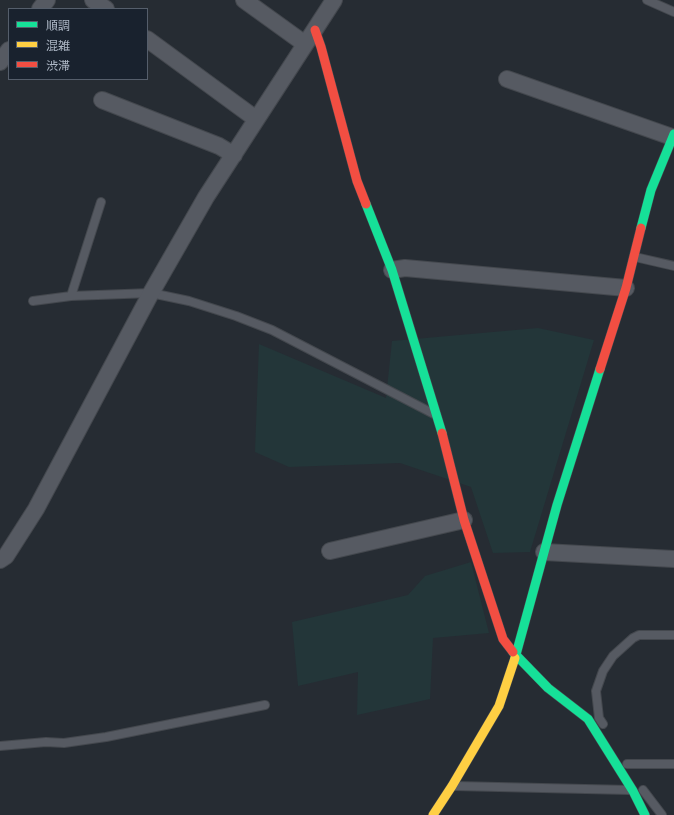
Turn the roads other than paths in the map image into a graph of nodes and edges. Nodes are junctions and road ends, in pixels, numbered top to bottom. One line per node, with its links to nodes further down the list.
1 (47, 0): 6 (street)
2 (93, 0): 7 (street)
3 (244, 0): 11 (street)
4 (647, 0): 8 (lane)
5 (327, 3): 9 (street)
6 (41, 8)
7 (105, 8)
8 (674, 12)
9 (315, 30): 11 (street); 22 (street)
10 (148, 40): 16 (street)
11 (305, 44): 16 (street)
12 (8, 51): 13 (street)
13 (0, 62)
14 (507, 79): 17 (street)
15 (102, 100): 18 (street)
16 (256, 119): 18 (street)
17 (673, 136): 20 (street)
18 (234, 155): 24 (street)
19 (101, 202): 25 (lane)
20 (634, 257): 21 (lane); 23 (street)
21 (674, 266)
22 (392, 270): 23 (street); 27 (street)
23 (626, 288): 30 (street)
24 (151, 293): 25 (lane); 27 (lane); 32 (street)
25 (71, 296): 26 (lane)
26 (33, 301)
27 (438, 416): 28 (street)
28 (464, 520): 29 (street); 34 (street)
29 (330, 552)
30 (544, 552): 31 (street); 34 (street)
31 (673, 554)
32 (0, 560)
33 (674, 635): 36 (lane)
34 (516, 654): 39 (street); 40 (street)
35 (265, 705): 37 (lane)
36 (607, 731)
37 (0, 746)
38 (674, 764): 43 (lane)
39 (452, 786): 40 (lane); 41 (street)
40 (633, 790): 42 (street)
41 (433, 815)
42 (645, 815)
43 (662, 815)

